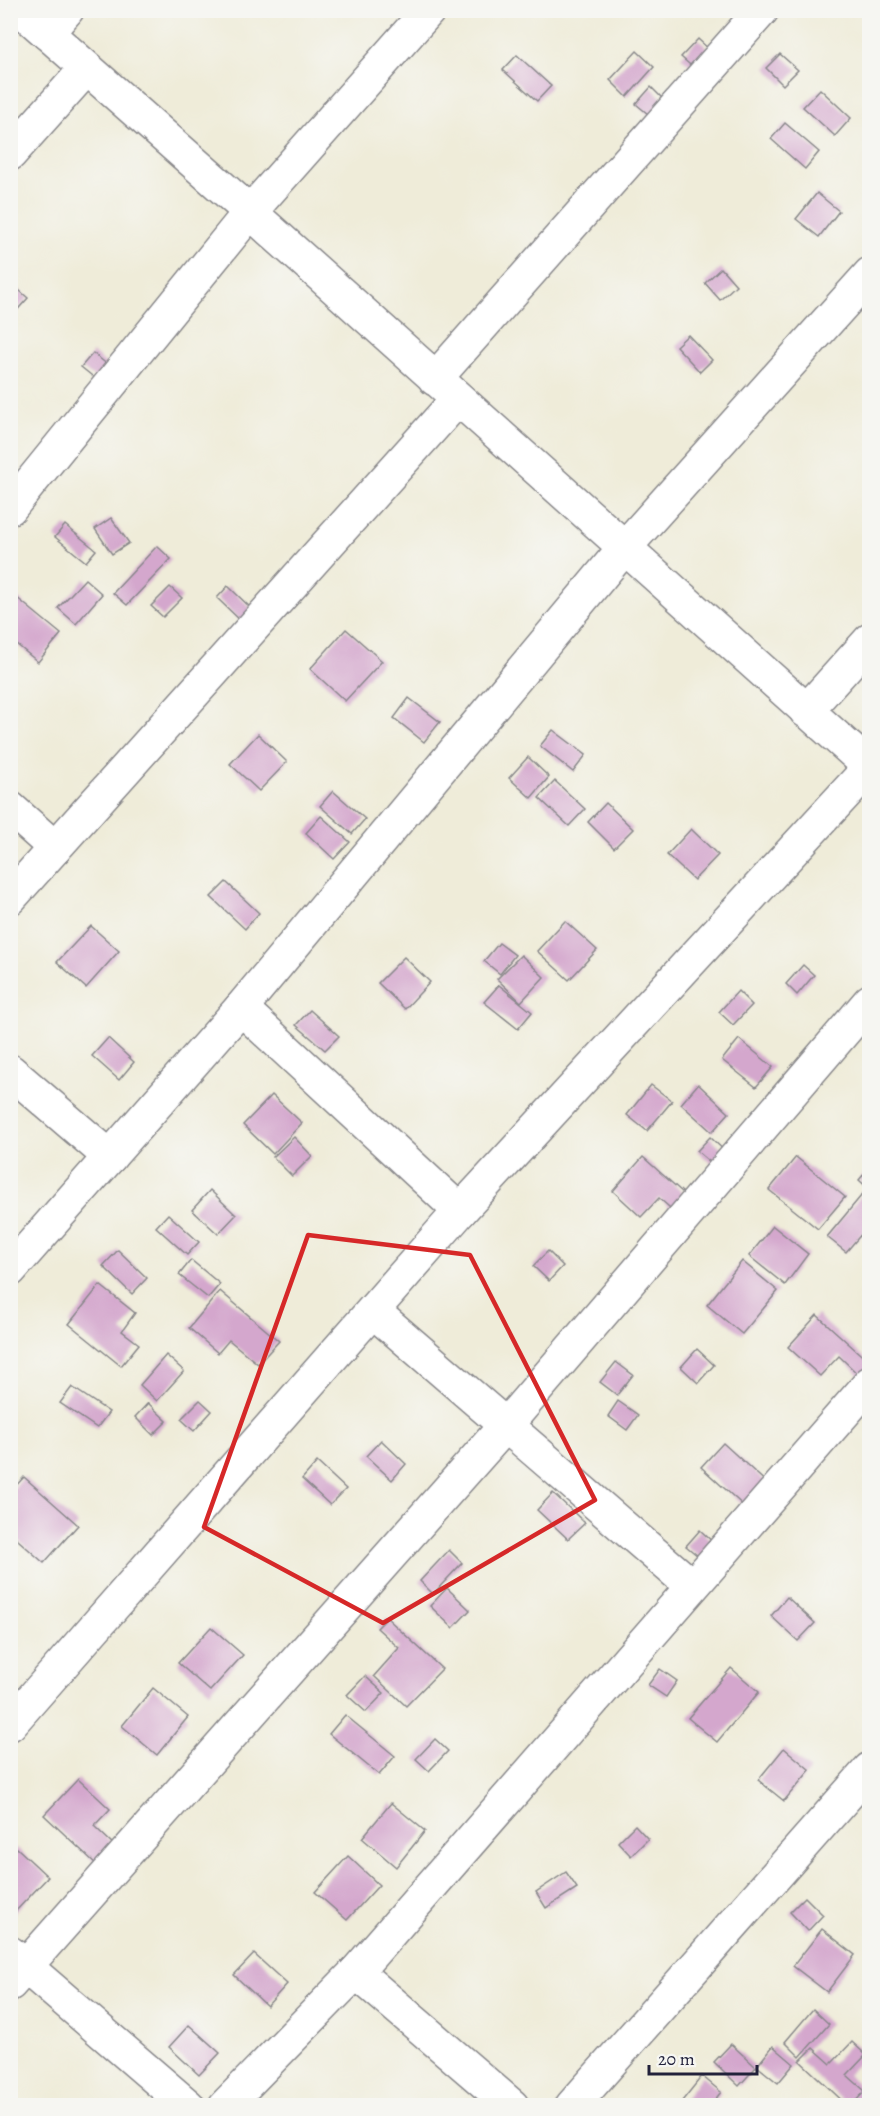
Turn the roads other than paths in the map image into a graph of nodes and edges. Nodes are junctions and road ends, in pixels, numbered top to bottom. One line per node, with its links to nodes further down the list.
1 (21, 10): 4 (street)
2 (429, 10): 7 (street)
3 (762, 10): 9 (street)
4 (57, 22): 5 (street)
5 (86, 69): 6 (street); 7 (street)
6 (10, 154)
7 (250, 212): 9 (street); 10 (street)
8 (870, 274): 11 (street)
9 (446, 389): 11 (street); 16 (street)
10 (10, 508)
11 (625, 547): 13 (street); 19 (street)
12 (870, 640): 13 (street)
13 (806, 711): 14 (street)
14 (870, 767): 22 (street)
15 (10, 808): 16 (street)
16 (55, 848): 17 (street)
17 (10, 898)
18 (870, 1001): 26 (street)
19 (240, 1008): 21 (street); 22 (street)
20 (10, 1071): 21 (street)
21 (110, 1157): 23 (street)
22 (460, 1211): 24 (street)
23 (10, 1270)
24 (373, 1311): 26 (street); 28 (street)
25 (870, 1383): 27 (street)
26 (506, 1425): 27 (street); 30 (street)
27 (692, 1586): 31 (street)
28 (10, 1724)
29 (870, 1769): 35 (street)
30 (16, 1968): 32 (street)
31 (356, 1972): 33 (street); 34 (street)
32 (188, 2106)
33 (225, 2106)
34 (512, 2106)
35 (572, 2106)

